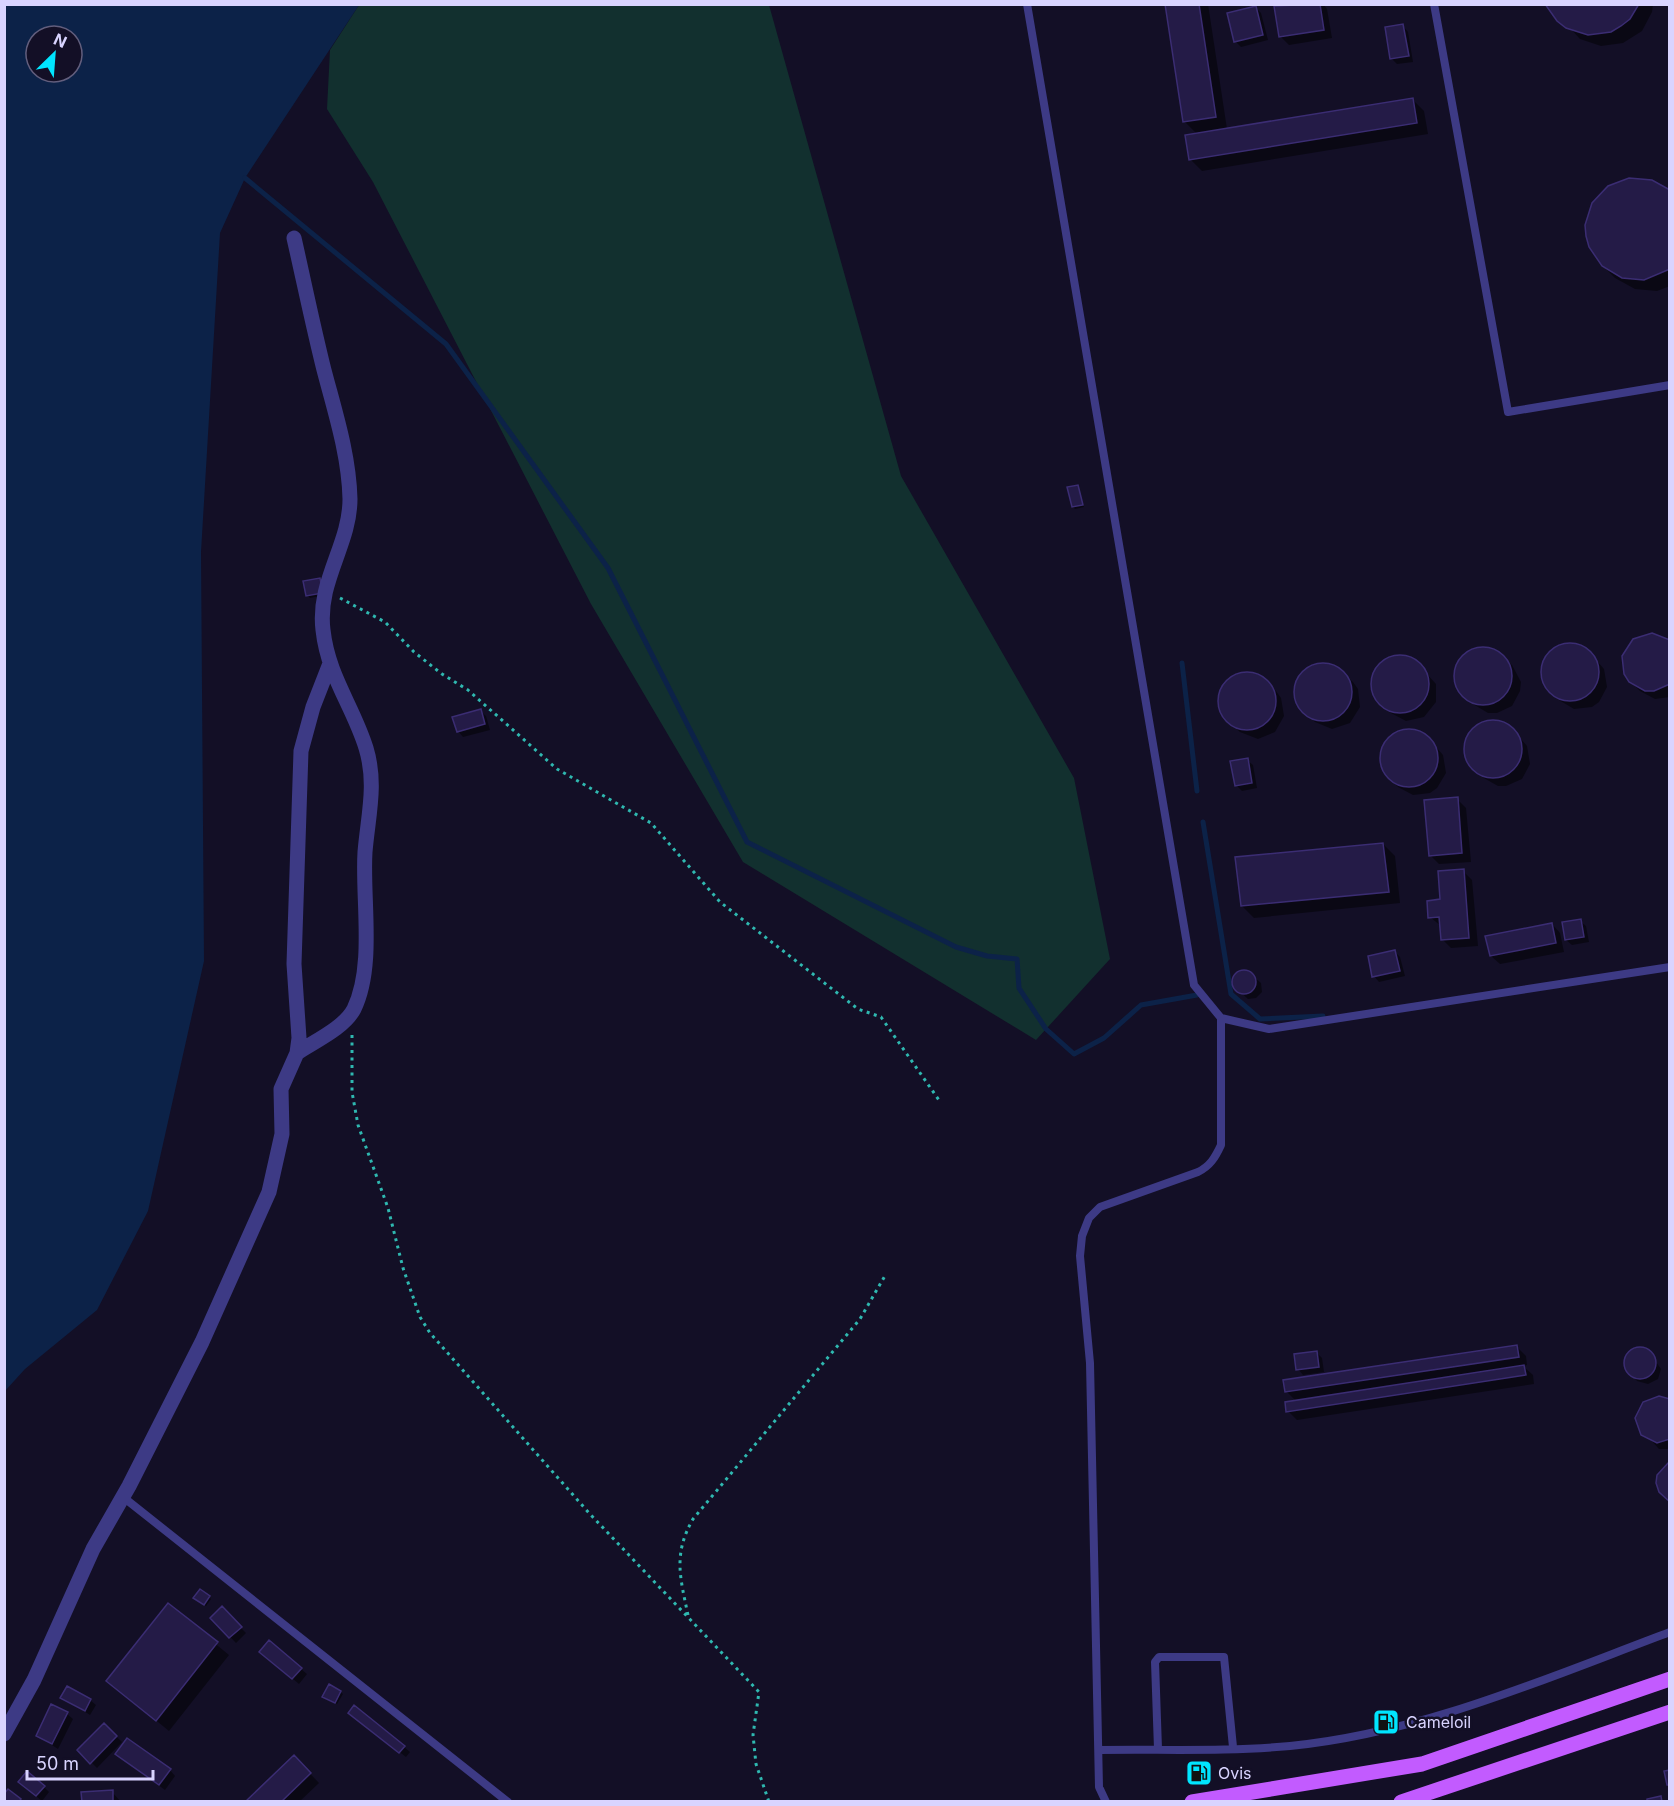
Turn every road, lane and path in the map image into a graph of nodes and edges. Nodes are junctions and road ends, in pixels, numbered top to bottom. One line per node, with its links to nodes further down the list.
1 (1027, 4): 9 (lane)
2 (1434, 4): 4 (lane)
3 (294, 238): 5 (street)
4 (1670, 385)
5 (325, 591): 6 (street); 11 (path)
6 (329, 666): 8 (street); 10 (street)
7 (1670, 967): 9 (lane)
8 (353, 1012): 10 (street); 14 (path)
9 (1221, 1018): 21 (lane)
10 (297, 1053): 13 (street)
11 (941, 1104)
12 (886, 1274): 14 (path)
13 (123, 1497): 18 (street); 23 (lane)
14 (688, 1617): 24 (path)
15 (1670, 1632): 19 (lane)
16 (1670, 1679): 22 (main road)
17 (1670, 1712): 28 (main road)
18 (4, 1734)
19 (1233, 1747): 20 (lane); 20 (lane)
20 (1158, 1749): 21 (lane)
21 (1099, 1750): 25 (lane)
22 (1218, 1797): 26 (main road); 27 (main road)
23 (508, 1802)
24 (769, 1802)
25 (1106, 1802)
26 (1192, 1802)
27 (1247, 1802)
28 (1401, 1802)

